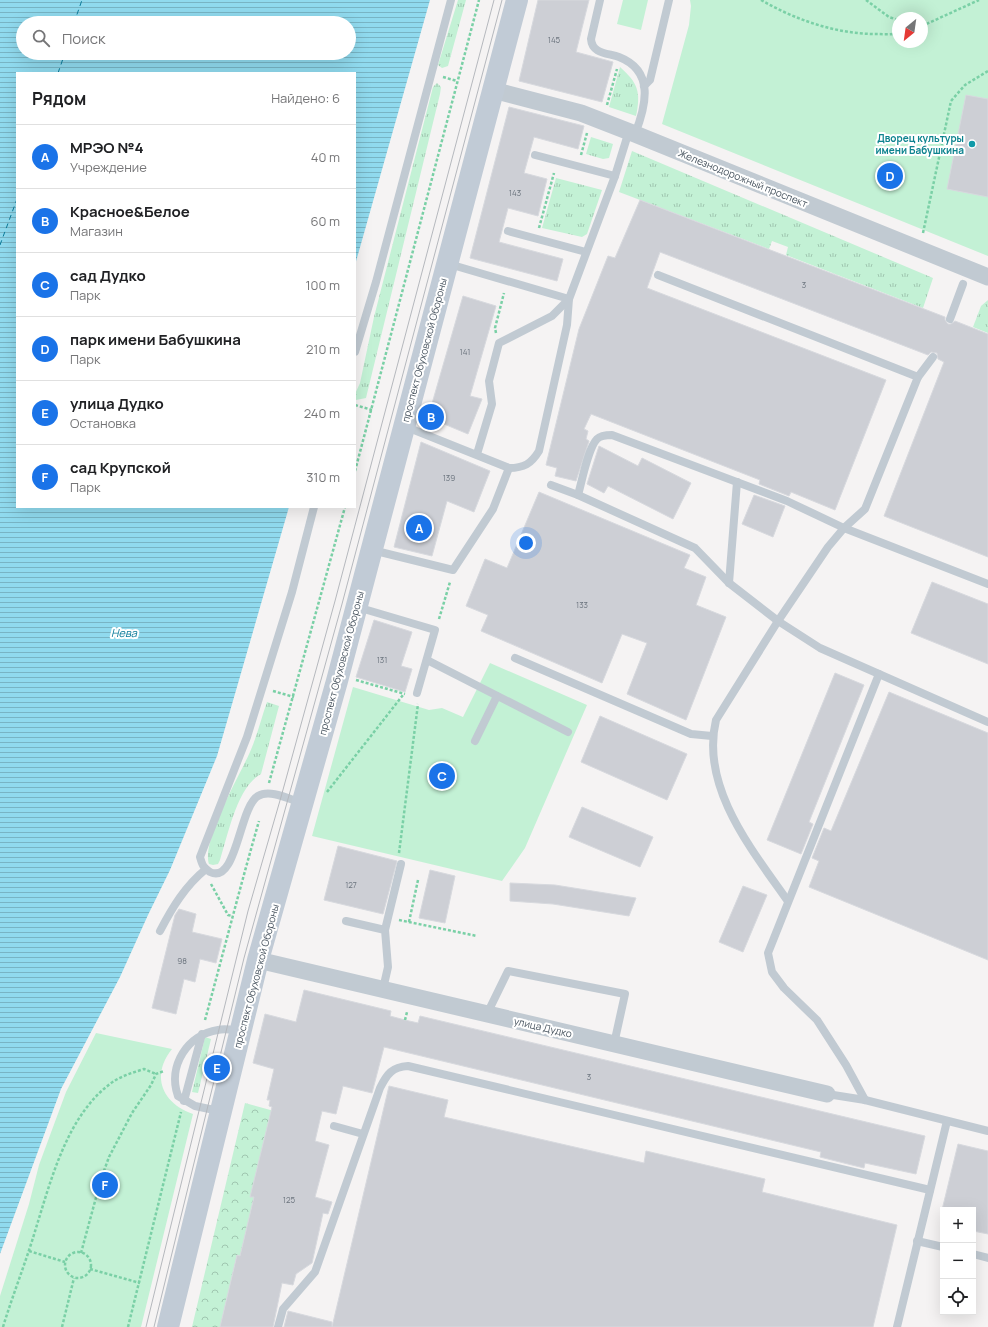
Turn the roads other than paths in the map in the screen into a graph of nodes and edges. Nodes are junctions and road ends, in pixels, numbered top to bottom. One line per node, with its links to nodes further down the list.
1 (451, 0): 18 (lane)
2 (517, 0): 6 (main road, проспект Обуховской Обороны)
3 (600, 0): 5 (lane)
4 (669, 0): 5 (lane)
5 (644, 86): 7 (lane)
6 (493, 90): 7 (street, Железнодорожный проспект); 12 (main road, проспект Обуховской Обороны)
7 (632, 133): 9 (lane); 14 (street, Железнодорожный проспект)
8 (535, 155): 9 (lane)
9 (615, 176): 11 (lane)
10 (508, 231): 11 (lane)
11 (586, 252): 16 (lane)
12 (447, 264): 16 (lane); 21 (main road, проспект Обуховской Обороны)
13 (658, 275): 20 (lane)
14 (988, 277)
15 (963, 284): 17 (lane)
16 (569, 299): 22 (lane); 23 (lane)
17 (950, 319)
18 (356, 349)
19 (933, 357): 20 (lane)
20 (918, 377): 28 (lane)
21 (404, 426): 22 (lane); 29 (main road, проспект Обуховской Обороны)
22 (477, 454): 23 (lane)
23 (509, 468): 29 (lane)
24 (737, 482): 26 (lane); 28 (lane); 30 (lane)
25 (551, 485): 26 (lane)
26 (578, 495): 30 (lane)
27 (314, 508): 45 (lane)
28 (844, 528): 31 (lane); 33 (lane)
29 (372, 550): 32 (main road, проспект Обуховской Обороны)
30 (729, 582): 33 (lane)
31 (988, 584)
32 (357, 607): 35 (lane); 43 (main road, проспект Обуховской Обороны)
33 (778, 620): 36 (lane); 41 (lane)
34 (515, 658): 41 (lane)
35 (427, 660): 37 (lane); 38 (lane)
36 (878, 674): 39 (lane); 46 (lane)
37 (417, 693)
38 (497, 696): 40 (lane); 42 (lane)
39 (988, 722)
40 (568, 732)
41 (712, 736): 46 (lane)
42 (475, 741)
43 (303, 803): 45 (lane); 50 (main road, проспект Обуховской Обороны)
44 (401, 864): 48 (lane)
45 (208, 871): 49 (lane)
46 (787, 900): 57 (lane)
47 (346, 921): 48 (lane)
48 (385, 930): 51 (lane)
49 (160, 931)
50 (258, 960): 51 (street, улица Дудко); 53 (main road, проспект Обуховской Обороны)
51 (383, 989): 52 (street, улица Дудко)
52 (486, 1014): 55 (street, улица Дудко); 55 (lane)
53 (241, 1031): 54 (lane); 59 (main road, проспект Обуховской Обороны)
54 (202, 1034): 58 (lane); 58 (lane)
55 (614, 1044): 56 (street, улица Дудко)
56 (827, 1094): 57 (lane)
57 (865, 1100): 60 (lane)
58 (184, 1101): 59 (lane)
59 (221, 1112): 69 (main road, проспект Обуховской Обороны)
60 (947, 1121): 62 (lane); 64 (lane)
61 (334, 1126): 63 (lane)
62 (988, 1131)
63 (363, 1134): 64 (lane); 70 (lane)
64 (930, 1190): 65 (lane)
65 (918, 1241): 66 (lane); 71 (lane)
66 (940, 1246)
67 (976, 1255): 68 (lane)
68 (988, 1258)
69 (168, 1327)
70 (278, 1327)
71 (897, 1327)

